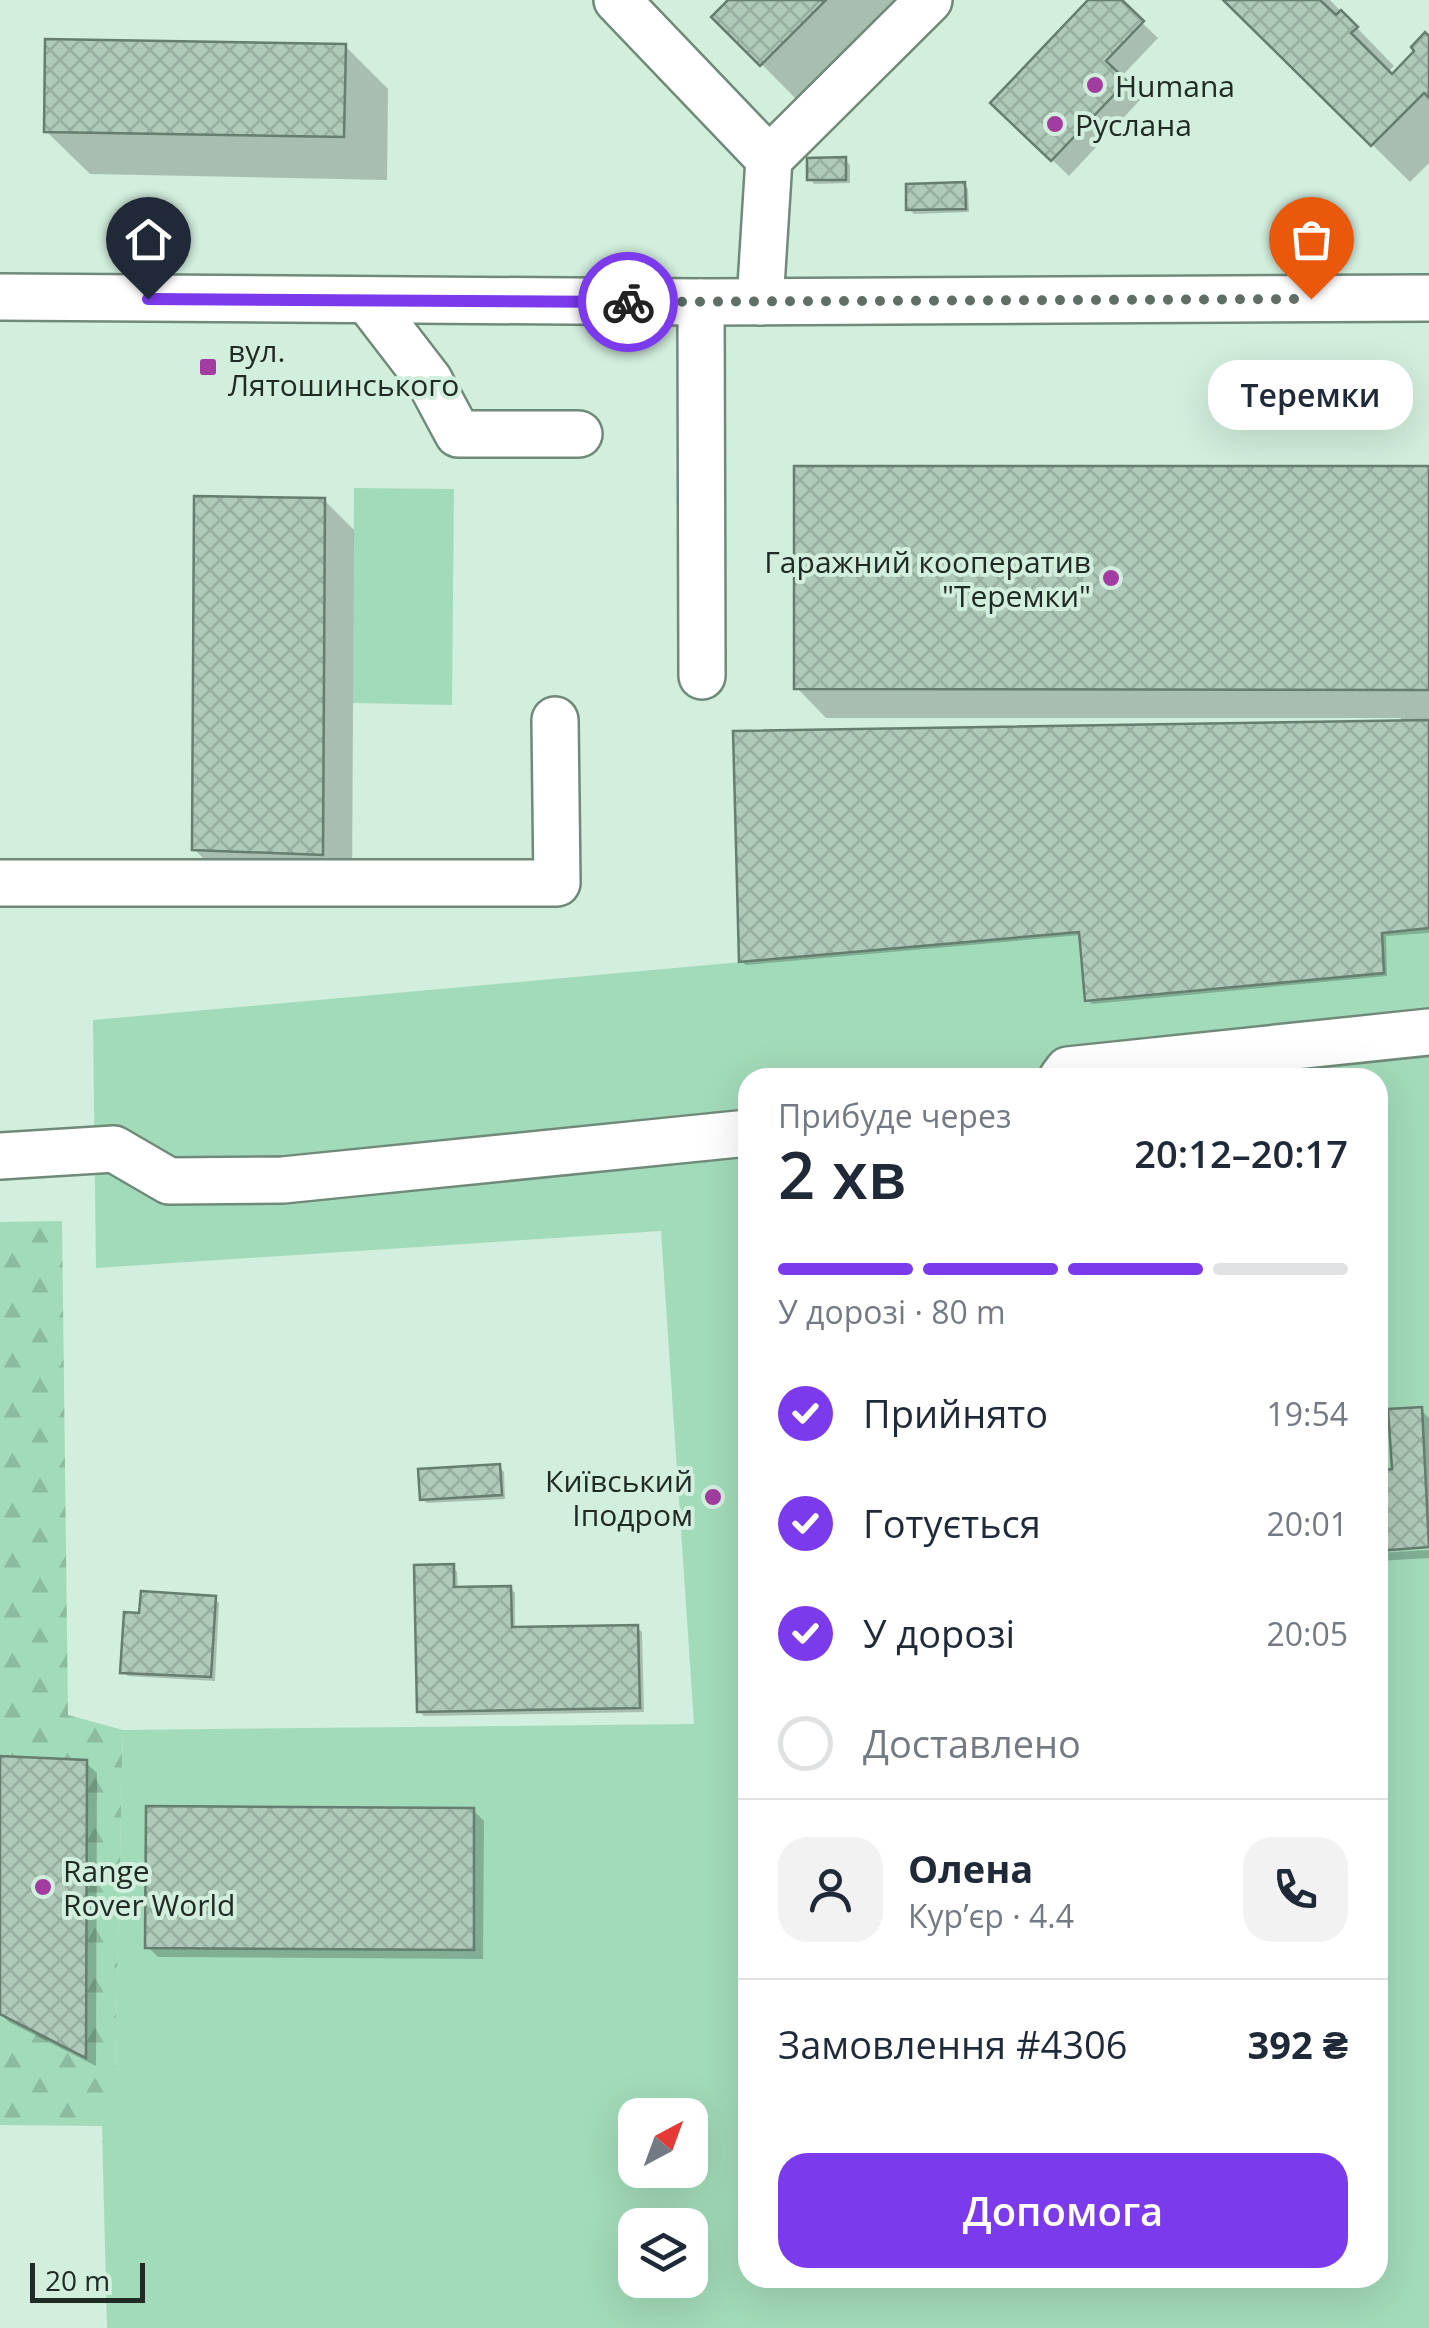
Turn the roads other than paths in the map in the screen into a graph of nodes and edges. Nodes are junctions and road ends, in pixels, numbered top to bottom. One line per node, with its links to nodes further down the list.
1 (617, 0): 3 (street)
2 (928, 0): 3 (street)
3 (769, 159): 8 (street)
4 (0, 297): 6 (street)
5 (1429, 298): 8 (street)
6 (370, 302): 7 (street); 9 (street)
7 (700, 302): 8 (street); 10 (street)
8 (760, 302)
9 (579, 434)
10 (702, 676)
11 (555, 720): 12 (street)
12 (0, 883)
13 (1429, 1032): 14 (street)
14 (1169, 1068)
15 (738, 1134): 16 (street)
16 (0, 1156)

